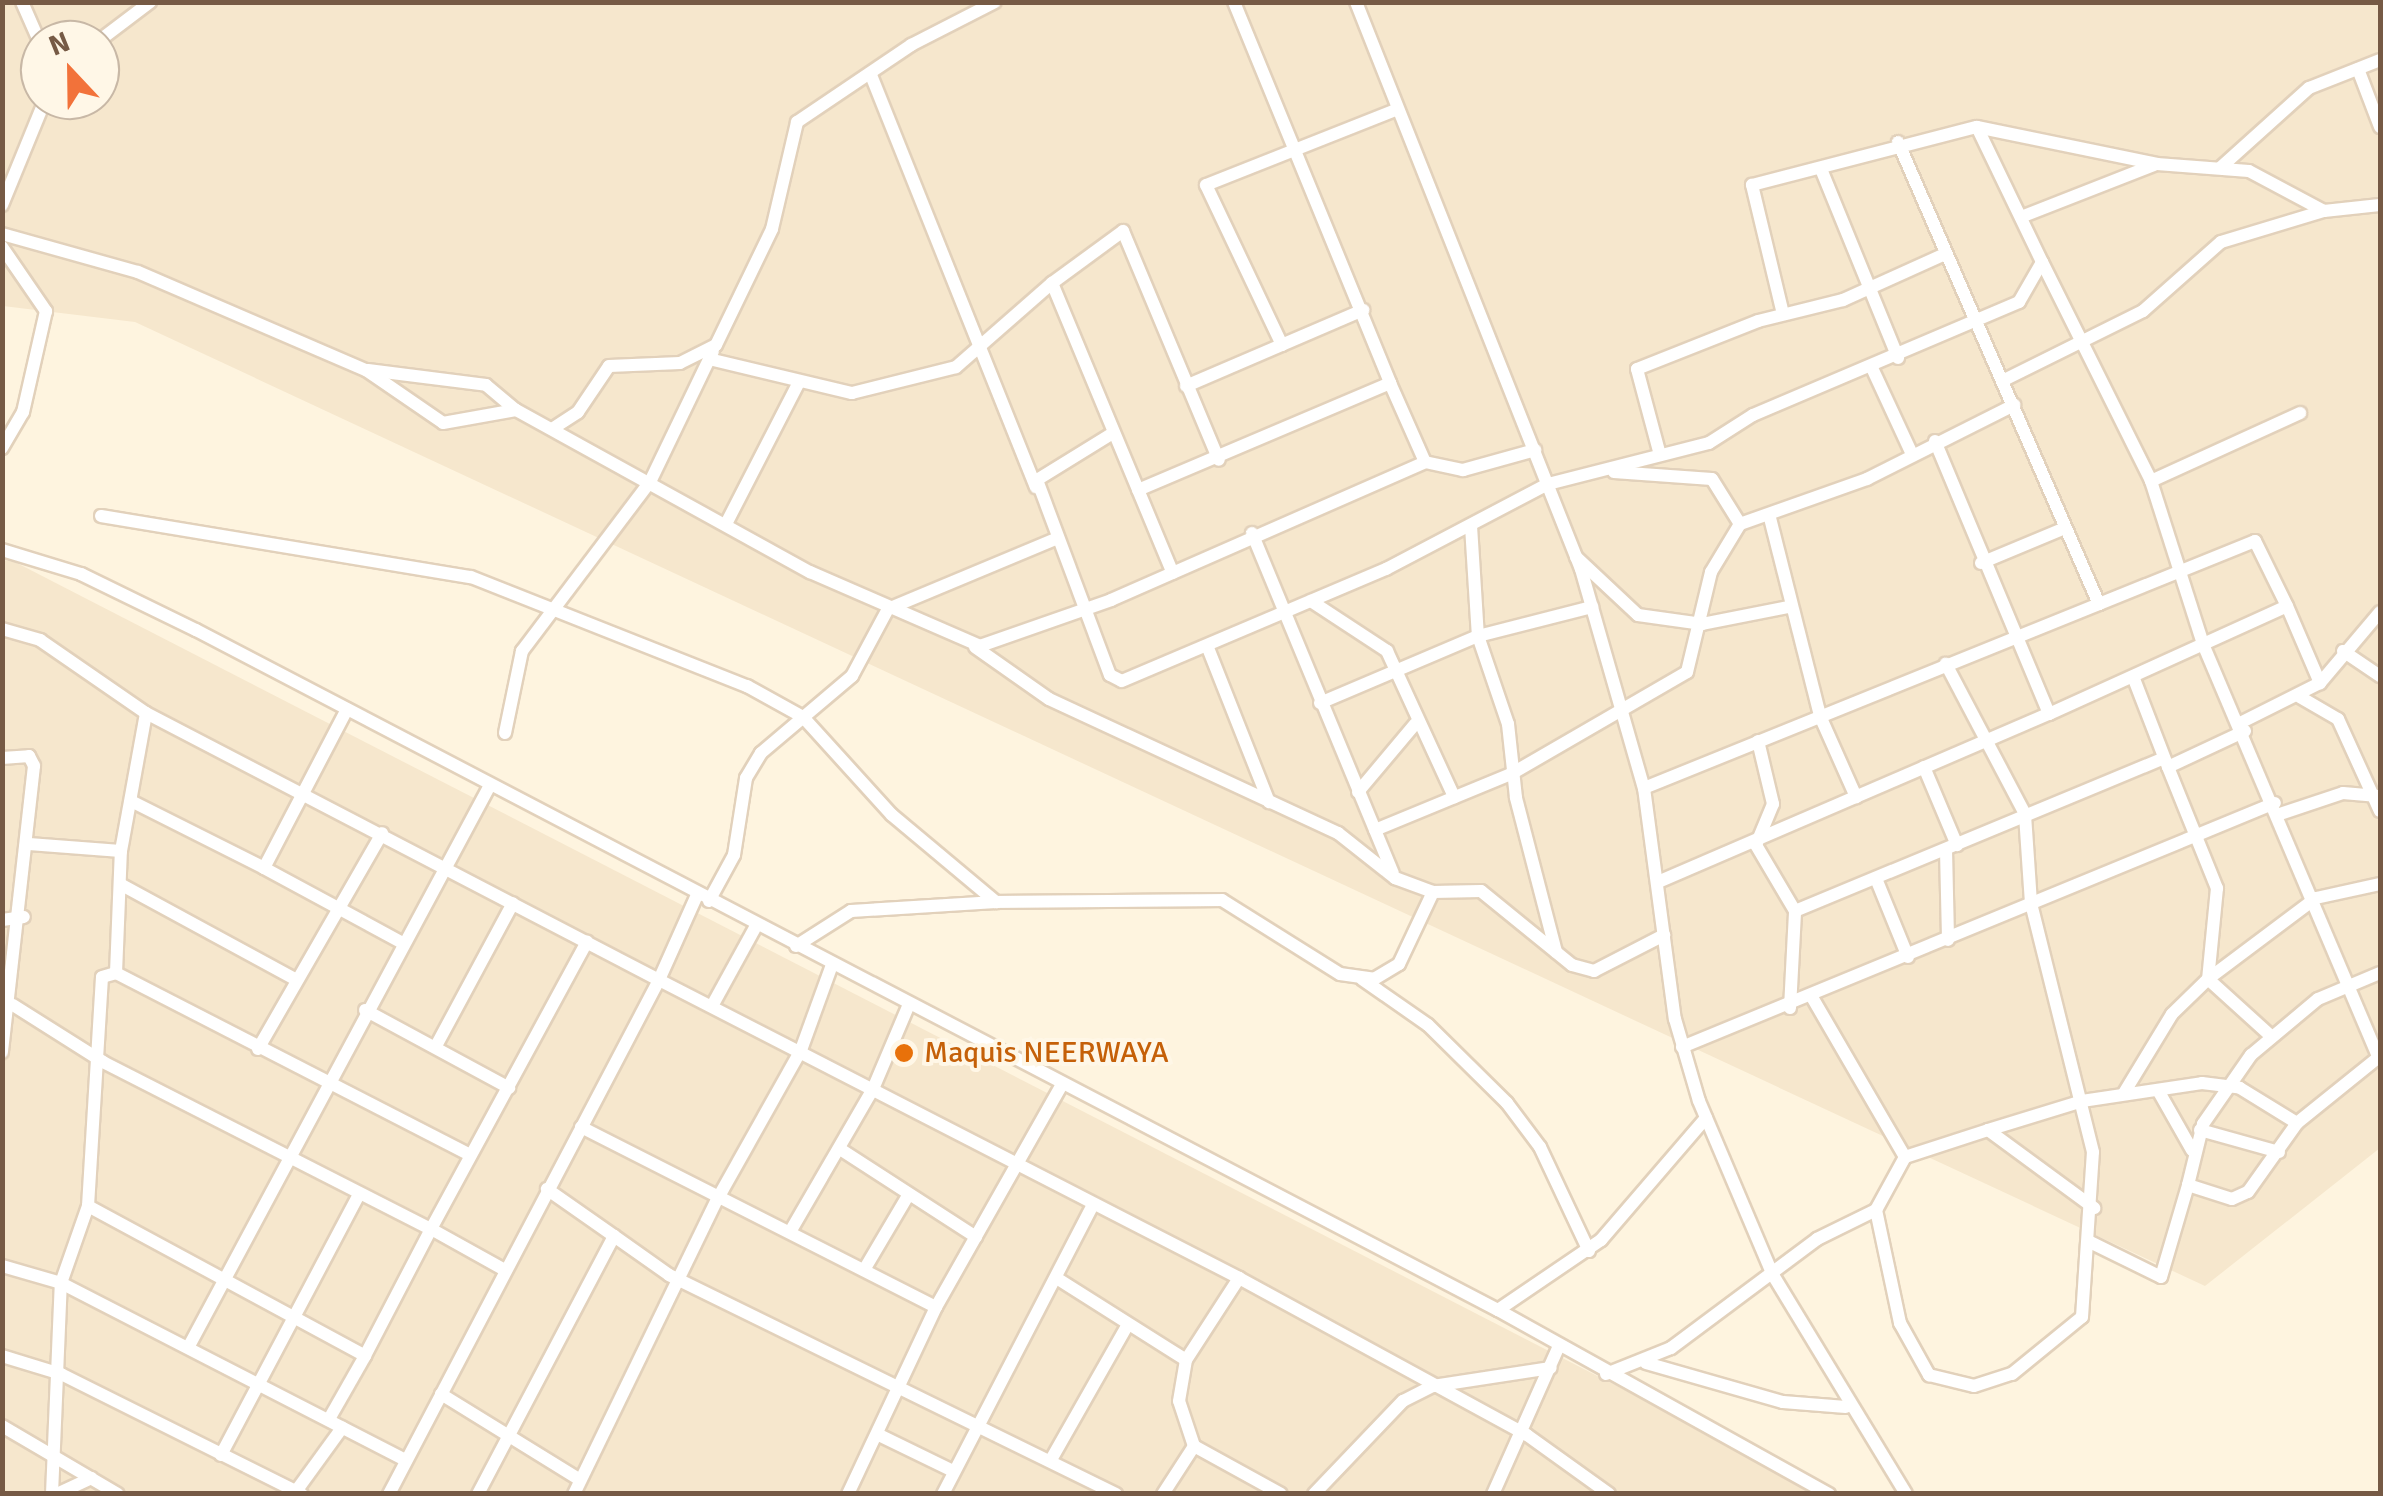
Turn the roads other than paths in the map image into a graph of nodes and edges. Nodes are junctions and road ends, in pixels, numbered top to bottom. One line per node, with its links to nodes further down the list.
1 (150, 2): 5 (street)
2 (996, 2): 8 (street)
3 (1234, 2): 14 (street)
4 (1356, 2): 9 (street)
5 (120, 25)
6 (2380, 60): 7 (street)
7 (2358, 68): 12 (street); 16 (street)
8 (871, 75): 31 (street); 34 (street)
9 (1398, 108): 14 (street); 50 (street)
10 (37, 120): 18 (street)
11 (1977, 127): 13 (street); 15 (street); 21 (street)
12 (2380, 128)
13 (1898, 142): 17 (street); 24 (street)
14 (1292, 145): 28 (street); 32 (street)
15 (2158, 164): 16 (street); 21 (street)
16 (2220, 168): 20 (street)
17 (1822, 169): 27 (street); 29 (street)
18 (2, 205)
19 (2380, 205): 20 (street)
20 (2324, 211): 33 (street)
21 (2022, 217): 25 (street)
22 (2, 234): 38 (street)
23 (2, 247): 49 (street)
24 (1945, 254): 27 (street); 30 (street)
25 (2042, 262): 30 (street); 33 (street)
26 (1052, 283): 34 (street); 42 (street); 47 (street)
27 (1868, 288): 29 (street); 35 (street)
28 (1362, 310): 32 (street); 40 (street)
29 (1782, 314): 52 (street)
30 (1978, 324): 35 (street); 39 (street)
31 (716, 345): 36 (street); 46 (street)
32 (1282, 346): 42 (street)
33 (2080, 346): 39 (street); 56 (street)
34 (978, 350): 41 (street); 59 (street)
35 (1898, 358): 37 (street)
36 (709, 359): 41 (street); 57 (street)
37 (1872, 368): 51 (street); 52 (street)
38 (366, 370): 44 (street); 44 (street)
39 (2004, 380): 43 (street)
40 (1390, 383): 53 (street); 54 (street)
41 (798, 384): 63 (street)
42 (1186, 386): 53 (street)
43 (2014, 405): 48 (street); 66 (street)
44 (516, 410): 46 (street)
45 (2300, 412): 56 (street)
46 (552, 428): 57 (street)
47 (1114, 433): 59 (street); 60 (street)
48 (1935, 441): 51 (street); 71 (street)
49 (2, 448)
50 (1536, 450): 54 (street); 58 (street)
51 (1912, 454): 62 (street)
52 (1660, 455): 55 (street)
53 (1218, 460): 60 (street)
54 (1426, 462): 67 (street)
55 (1609, 471): 58 (street); 64 (street)
56 (2151, 481): 72 (street)
57 (650, 482): 63 (street); 78 (street)
58 (1548, 484): 65 (street); 70 (street)
59 (1038, 489): 68 (street)
60 (1138, 490): 73 (street)
61 (101, 516): 78 (street)
62 (1770, 518): 64 (street); 77 (street)
63 (727, 522): 81 (street)
64 (1740, 524): 84 (street)
65 (1471, 526): 74 (street); 87 (street)
66 (2065, 528): 71 (street); 75 (street)
67 (1252, 533): 73 (street); 82 (street)
68 (1058, 538): 79 (street); 81 (street)
69 (2, 550): 100 (street)
70 (1576, 557): 80 (street); 84 (street)
71 (1981, 563): 86 (street)
72 (2184, 570): 75 (street); 76 (street); 89 (street)
73 (1173, 574): 79 (street)
74 (1311, 601): 82 (street); 93 (street)
75 (2099, 604): 86 (street)
76 (2287, 606): 89 (street); 96 (street)
77 (1789, 607): 84 (street); 103 (street)
78 (547, 608): 104 (street); 107 (street)
79 (1090, 608): 88 (street); 90 (street)
80 (1592, 608): 87 (street); 99 (street)
81 (888, 609): 88 (street); 104 (street)
82 (1283, 612): 90 (street); 98 (street)
83 (2380, 612): 91 (street)
84 (1702, 624): 99 (street)
85 (2, 629): 101 (street)
86 (2013, 635): 92 (street); 102 (street)
87 (1478, 636): 93 (street); 113 (street)
88 (968, 643): 122 (street)
89 (2203, 644): 95 (street); 106 (street)
90 (1208, 648): 122 (street)
91 (2342, 652): 94 (street); 96 (street)
92 (1946, 664): 103 (street); 109 (street)
93 (1396, 666): 98 (street); 105 (street)
94 (2380, 676)
95 (2134, 679): 102 (street); 111 (street)
96 (2320, 682): 97 (street)
97 (2300, 697): 106 (street); 118 (street)
98 (1320, 704): 117 (street)
99 (1622, 704): 113 (street); 115 (street)
100 (346, 709): 114 (street); 116 (street)
101 (146, 713): 116 (street); 121 (street)
102 (2050, 714): 109 (street)
103 (1820, 716): 108 (street); 120 (street)
104 (803, 717): 141 (street); 143 (street)
105 (1415, 724): 117 (street); 119 (street)
106 (2242, 727): 111 (street); 123 (street)
107 (505, 733)
108 (1758, 741): 115 (street); 130 (street)
109 (1980, 742): 112 (street); 125 (street)
110 (2, 758): 129 (street)
111 (2166, 763): 125 (street); 128 (street)
112 (1924, 767): 120 (street); 131 (street)
113 (1511, 774): 119 (street); 156 (street)
114 (490, 785): 133 (street); 141 (street)
115 (1644, 788): 137 (street)
116 (302, 791): 127 (street); 134 (street)
117 (1358, 792): 126 (street)
118 (2377, 796): 123 (street); 124 (street)
119 (1454, 798): 126 (street)
120 (1856, 798): 130 (street)
121 (131, 801): 132 (street); 134 (street)
122 (1269, 802): 135 (street)
123 (2277, 808): 128 (street); 142 (street)
124 (2380, 811)
125 (2025, 814): 131 (street); 144 (street)
126 (1375, 830): 135 (street)
127 (382, 833): 133 (street); 146 (street)
128 (2193, 834): 144 (street); 161 (street)
129 (29, 844): 132 (street); 148 (street)
130 (1756, 845): 137 (street); 147 (street)
131 (1952, 848): 136 (street); 152 (street)
132 (121, 852): 138 (street)
133 (443, 866): 145 (street); 153 (street)
134 (264, 868): 146 (street)
135 (1395, 878): 140 (street)
136 (1877, 881): 147 (street); 157 (street)
137 (1658, 882): 151 (street)
138 (120, 884): 159 (street); 162 (street)
139 (2380, 884): 142 (street)
140 (1434, 892): 156 (street); 163 (street)
141 (703, 898): 150 (street); 164 (street)
142 (2316, 898): 161 (street); 165 (street)
143 (996, 902): 155 (street); 163 (street)
144 (2031, 902): 152 (street); 187 (street)
145 (514, 903): 154 (street); 173 (street)
146 (338, 907): 153 (street); 162 (street)
147 (1795, 910): 169 (street)
148 (24, 917): 149 (street); 170 (street)
149 (2, 920)
150 (756, 926): 155 (street); 168 (street)
151 (1664, 935): 156 (street); 174 (street)
152 (1948, 940): 157 (street)
153 (401, 942): 171 (street)
154 (586, 942): 164 (street); 183 (street)
155 (796, 946): 158 (street)
156 (1556, 954)
157 (1908, 957): 166 (street)
158 (832, 965): 167 (street); 176 (street)
159 (116, 973): 175 (street); 179 (street)
160 (2380, 973): 165 (street)
161 (2208, 978): 172 (street); 186 (street)
162 (296, 979): 175 (street)
163 (1362, 979): 214 (street)
164 (658, 980): 168 (street); 190 (street)
165 (2354, 982): 172 (street); 178 (street)
166 (1813, 998): 169 (street); 198 (street)
167 (908, 1004): 180 (street); 184 (street)
168 (712, 1006): 176 (street)
169 (1790, 1008): 174 (street)
170 (8, 1009): 177 (street); 179 (street)
171 (365, 1010): 173 (street); 182 (street)
172 (2272, 1037): 181 (street)
173 (436, 1046): 183 (street)
174 (1682, 1048): 188 (street)
175 (258, 1050): 182 (street)
176 (802, 1050): 184 (street); 204 (street)
177 (2, 1052)
178 (2379, 1056): 189 (street)
179 (104, 1062): 197 (street); 205 (street)
180 (1062, 1084): 199 (street); 225 (street)
181 (2227, 1084): 185 (street); 189 (street); 192 (street)
182 (327, 1087): 196 (street); 197 (street)
183 (509, 1088): 196 (street)
184 (873, 1088): 193 (street); 199 (street)
185 (2159, 1092): 186 (street); 194 (street)
186 (2124, 1093): 187 (street)
187 (2082, 1101): 191 (street); 207 (street)
188 (1706, 1118): 214 (street); 218 (street)
189 (2297, 1124): 195 (street)
190 (581, 1127): 201 (street); 204 (street)
191 (1988, 1130): 198 (street); 207 (street)
192 (2200, 1130): 194 (street); 195 (street)
193 (840, 1150): 203 (street); 210 (street)
194 (2192, 1152): 200 (street)
195 (2278, 1152): 200 (street)
196 (470, 1155): 209 (street)
197 (288, 1157): 202 (street); 219 (street)
198 (1905, 1157): 208 (street)
199 (1014, 1168): 206 (street); 212 (street)
200 (2188, 1185): 213 (street)
201 (547, 1189): 211 (street); 216 (street)
202 (359, 1194): 209 (street); 226 (street)
203 (910, 1194): 212 (street); 217 (street)
204 (718, 1198): 210 (street); 221 (street)
205 (88, 1206): 219 (street); 223 (street)
206 (1092, 1208): 220 (street); 222 (street)
207 (2094, 1208): 213 (street)
208 (1876, 1210): 213 (street); 218 (street)
209 (431, 1229): 216 (street); 231 (street)
210 (790, 1232): 217 (street)
211 (614, 1236): 221 (street); 246 (street)
212 (976, 1237): 224 (street)
213 (2090, 1242)
214 (1588, 1251): 225 (street)
215 (2, 1266): 223 (street)
216 (503, 1270): 240 (street)
217 (864, 1270): 224 (street)
218 (1773, 1275): 233 (street); 241 (street)
219 (223, 1278): 226 (street); 228 (street)
220 (1238, 1278): 232 (street); 238 (street)
221 (684, 1279): 239 (street); 256 (street)
222 (1058, 1279): 227 (street); 243 (street)
223 (61, 1283): 228 (street); 235 (street)
224 (936, 1307): 239 (street)
225 (1498, 1310): 229 (street)
226 (296, 1320): 231 (street); 237 (street)
227 (1128, 1324): 232 (street); 251 (street)
228 (190, 1346): 237 (street)
229 (1558, 1348): 234 (street); 236 (street)
230 (2, 1356): 235 (street)
231 (365, 1356): 242 (street)
232 (1186, 1360): 249 (street)
233 (1644, 1362): 236 (street); 241 (street)
234 (1552, 1368): 238 (street); 248 (street)
235 (61, 1374): 250 (street); 252 (street)
236 (1606, 1374): 270 (street)
237 (262, 1384): 242 (street); 250 (street)
238 (1434, 1386): 248 (street); 258 (street)
239 (899, 1389): 243 (street); 247 (street)
240 (441, 1394): 246 (street); 253 (street)
241 (1846, 1407): 271 (street)
242 (329, 1419): 245 (street)
243 (980, 1424): 251 (street); 254 (street)
244 (2, 1426): 252 (street)
245 (342, 1428): 253 (street); 257 (street)
246 (510, 1435): 256 (street); 262 (street)
247 (879, 1435): 254 (street); 263 (street)
248 (1527, 1435): 268 (street); 269 (street)
249 (1194, 1446): 266 (street); 267 (street)
250 (221, 1454): 257 (street)
251 (1052, 1458): 265 (street)
252 (58, 1460): 255 (street); 259 (street)
253 (406, 1460): 261 (street)
254 (953, 1471): 264 (street)
255 (91, 1478): 259 (street); 260 (street)
256 (577, 1487)
257 (297, 1493)
258 (1317, 1493)
259 (55, 1494)
260 (118, 1494)
261 (389, 1494)
262 (478, 1494)
263 (848, 1494)
264 (944, 1494)
265 (1116, 1494)
266 (1163, 1494)
267 (1281, 1494)
268 (1493, 1494)
269 (1609, 1494)
270 (1829, 1494)
271 (1906, 1494)

